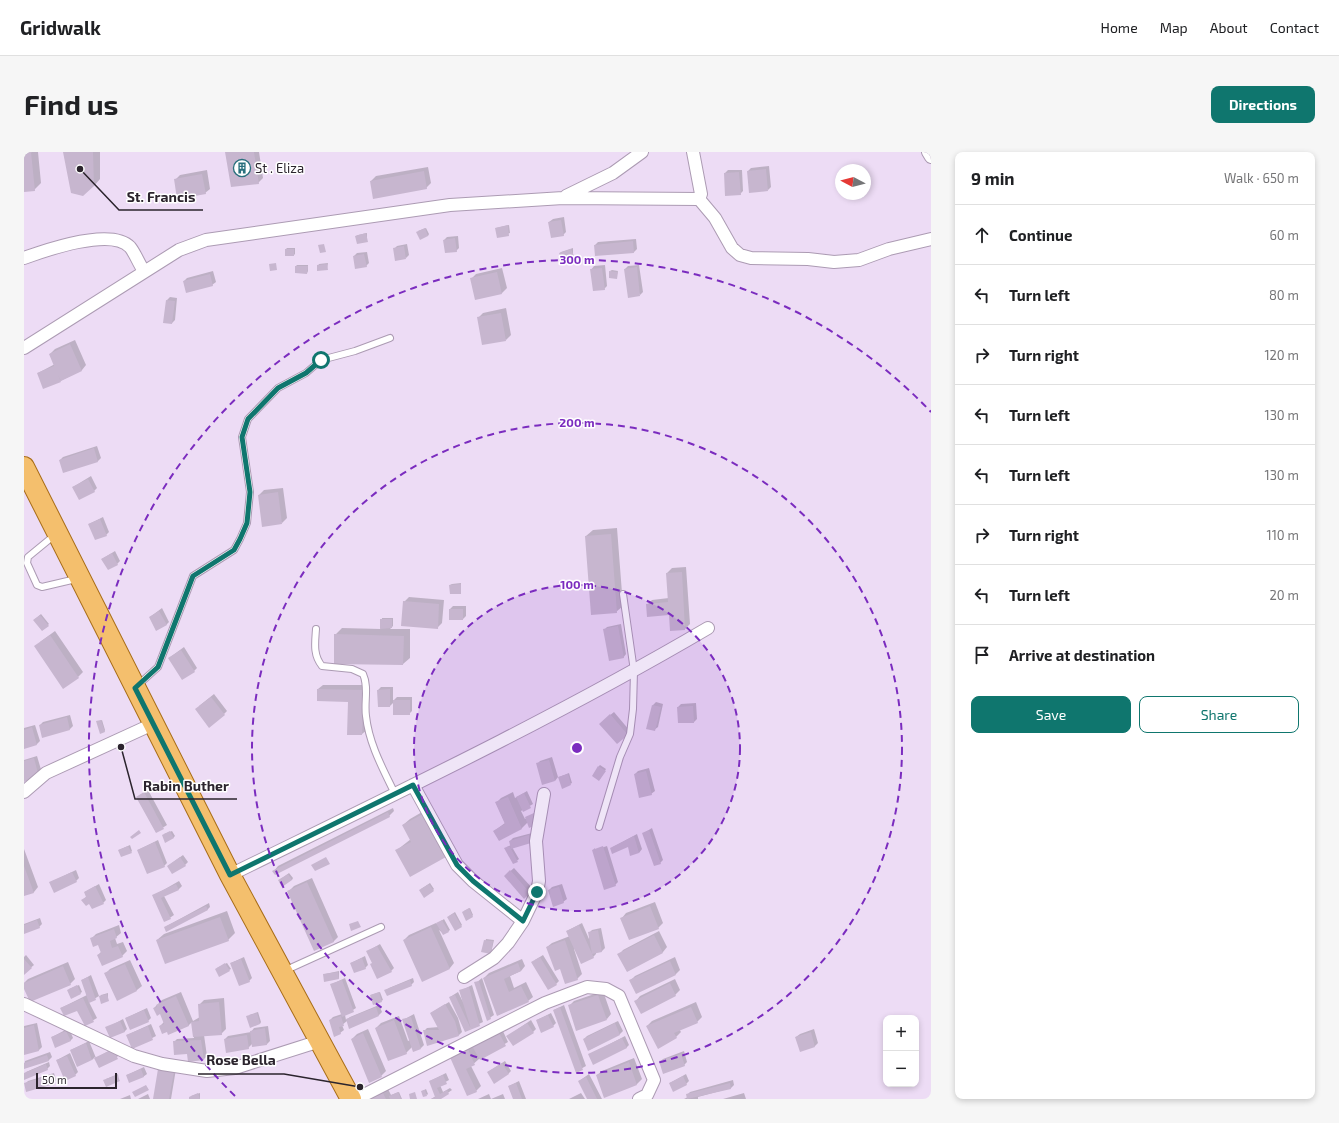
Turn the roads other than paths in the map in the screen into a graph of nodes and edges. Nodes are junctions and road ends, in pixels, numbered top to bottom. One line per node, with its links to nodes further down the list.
1 (642, 152): 5 (street)
2 (693, 152): 6 (street)
3 (928, 152): 4 (street)
4 (931, 157)
5 (563, 198): 6 (street); 9 (street)
6 (699, 199): 7 (street)
7 (931, 238)
8 (24, 258): 9 (street)
9 (144, 271): 11 (street)
10 (390, 338): 19 (lane)
11 (24, 348)
12 (24, 467): 13 (main road)
13 (57, 533): 14 (main road); 14 (lane)
14 (80, 578): 19 (main road)
15 (622, 594): 18 (lane)
16 (708, 628): 18 (street)
17 (316, 630): 23 (lane)
18 (634, 671): 21 (street); 25 (lane)
19 (135, 688): 20 (main road)
20 (153, 724): 22 (street); 26 (main road)
21 (413, 785): 23 (street); 27 (street)
22 (24, 792)
23 (395, 794): 26 (street)
24 (544, 794): 27 (street)
25 (599, 827)
26 (230, 875): 29 (main road)
27 (523, 921): 30 (street)
28 (381, 927): 29 (lane)
29 (283, 972): 32 (main road)
30 (464, 977)
31 (24, 1004): 32 (street)
32 (320, 1041): 33 (main road)
33 (351, 1099)
34 (356, 1099): 35 (street)
35 (638, 1099)

